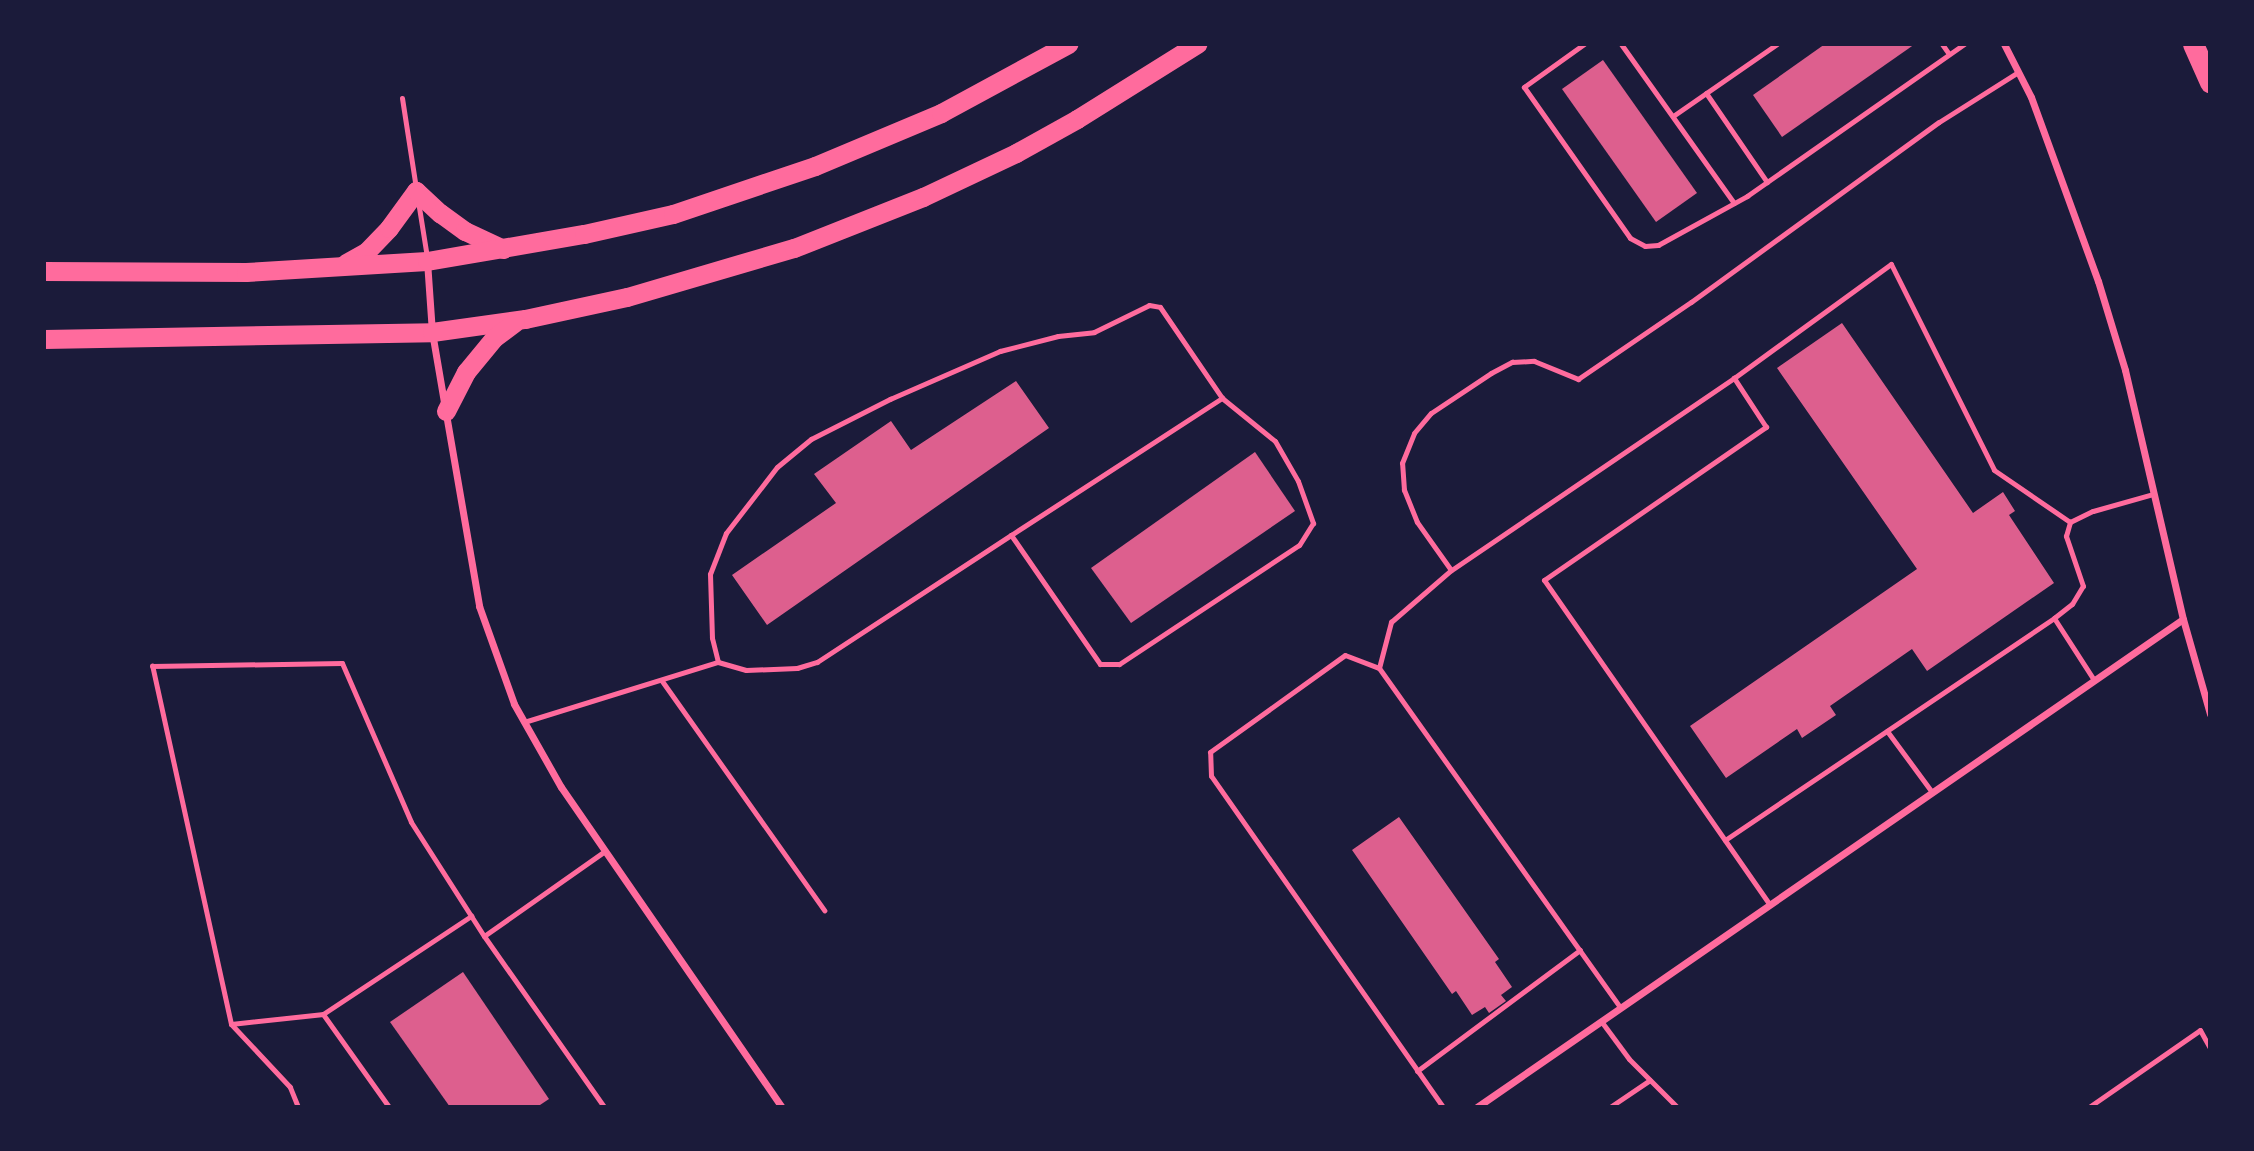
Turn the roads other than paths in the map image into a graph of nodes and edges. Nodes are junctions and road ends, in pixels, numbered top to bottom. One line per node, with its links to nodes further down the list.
1 (1068, 44): 19 (highway)
2 (1197, 44): 23 (highway)
3 (1584, 44): 18 (lane)
4 (1621, 44): 15 (lane)
5 (1777, 44): 13 (lane)
6 (1942, 44): 10 (lane)
7 (1964, 44): 10 (lane)
8 (2004, 44): 11 (street)
9 (2193, 44): 12 (highway)
10 (1949, 54): 16 (lane)
11 (2018, 72): 29 (street); 32 (lane)
12 (2210, 82)
13 (1706, 93): 15 (lane); 16 (lane)
14 (402, 99): 17 (lane)
15 (1673, 116): 18 (lane)
16 (1767, 181): 18 (lane)
17 (416, 191): 19 (highway); 20 (lane); 21 (highway)
18 (1734, 203)
19 (503, 249): 20 (highway)
20 (427, 261): 21 (highway); 24 (street)
21 (340, 266): 22 (highway)
22 (44, 271)
23 (517, 320): 24 (highway); 28 (highway)
24 (432, 332): 25 (highway); 28 (street)
25 (44, 339)
26 (1734, 378): 30 (lane); 32 (lane); 43 (lane)
27 (1222, 398): 31 (lane); 31 (lane); 35 (lane)
28 (446, 411): 40 (street)
29 (2153, 494): 30 (lane); 34 (street)
30 (2070, 522): 33 (lane)
31 (1011, 535): 35 (lane)
32 (1451, 570): 36 (lane)
33 (2054, 618): 38 (lane); 41 (lane)
34 (2183, 619): 38 (street); 39 (street)
35 (718, 662): 37 (lane)
36 (1379, 668): 49 (lane); 55 (lane)
37 (662, 681): 40 (lane); 46 (lane)
38 (2094, 681): 42 (street)
39 (2210, 714)
40 (524, 722): 44 (street)
41 (1887, 731): 42 (lane); 43 (lane)
42 (1932, 792): 45 (street)
43 (1725, 840): 45 (lane)
44 (605, 851): 48 (lane); 60 (street)
45 (1770, 905): 50 (street)
46 (824, 910)
47 (471, 916): 48 (lane); 51 (lane); 53 (lane)
48 (484, 936): 59 (lane)
49 (1580, 950): 50 (lane); 55 (lane)
50 (1621, 1008): 52 (street)
51 (323, 1014): 53 (lane); 58 (lane)
52 (1601, 1021): 56 (lane); 62 (street)
53 (231, 1024): 57 (lane)
54 (2210, 1048): 65 (lane)
55 (1417, 1071): 61 (lane)
56 (1650, 1080): 63 (lane); 64 (lane)
57 (298, 1107)
58 (389, 1107)
59 (604, 1107)
60 (782, 1107)
61 (1443, 1107)
62 (1477, 1107)
63 (1610, 1107)
64 (1678, 1107)
65 (2089, 1107)

